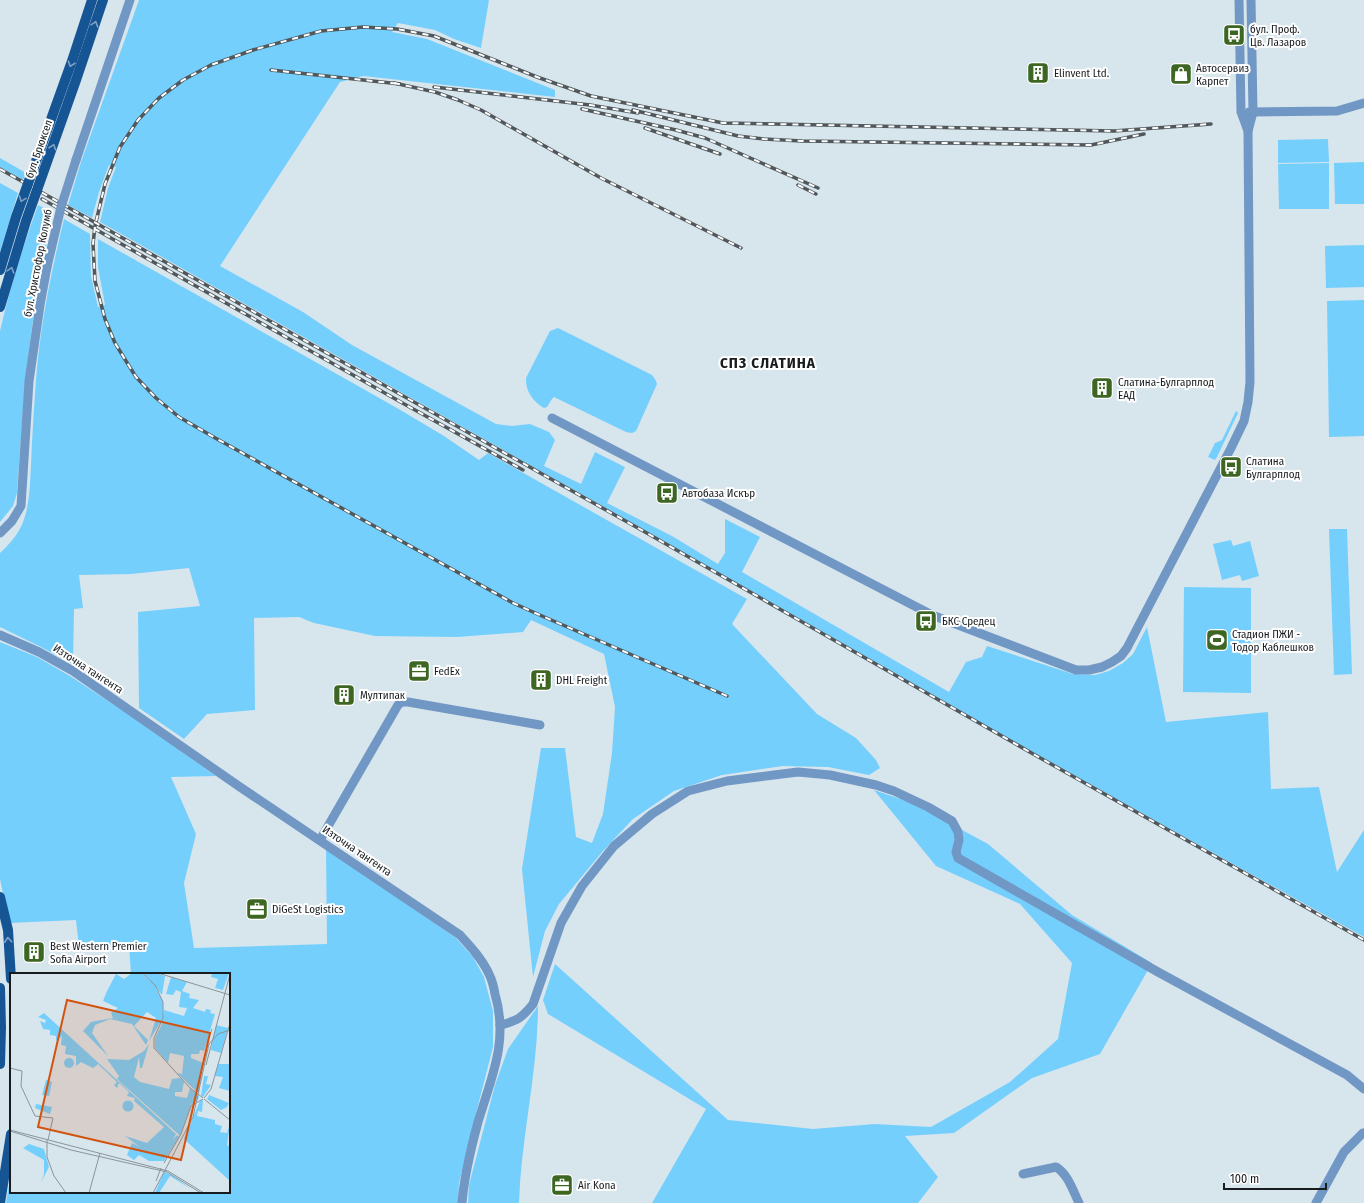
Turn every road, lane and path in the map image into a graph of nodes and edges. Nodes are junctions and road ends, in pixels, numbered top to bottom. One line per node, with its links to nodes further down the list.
1 (92, 0): 10 (main road, бул. Брюксел, one-way to 10, bridge)
2 (103, 0): 11 (main road, бул. Брюксел, one-way to 2, bridge)
3 (130, 0): 13 (street, бул. Христофор Колумб, bridge)
4 (1239, 0): 7 (street)
5 (1250, 0): 8 (street)
6 (1364, 103): 8 (street)
7 (1241, 112): 8 (street); 9 (street)
8 (1253, 112): 9 (street)
9 (1248, 131): 12 (street)
10 (0, 270)
11 (0, 307)
12 (552, 418)
13 (0, 533)
14 (0, 635): 16 (street, Източна тангента)
15 (540, 725): 16 (street)
16 (320, 840): 21 (street, Източна тангента)
17 (0, 897): 18 (main road, one-way to 17)
18 (11, 973)
19 (0, 988): 20 (main road)
20 (0, 994): 22 (main road)
21 (500, 1025): 23 (street); 28 (street, Източна тангента)
22 (0, 1064)
23 (1364, 1088)
24 (1364, 1134): 30 (street)
25 (10, 1140): 27 (main road)
26 (1023, 1174): 29 (street)
27 (0, 1203)
28 (462, 1203)
29 (1079, 1203)
30 (1316, 1203)

